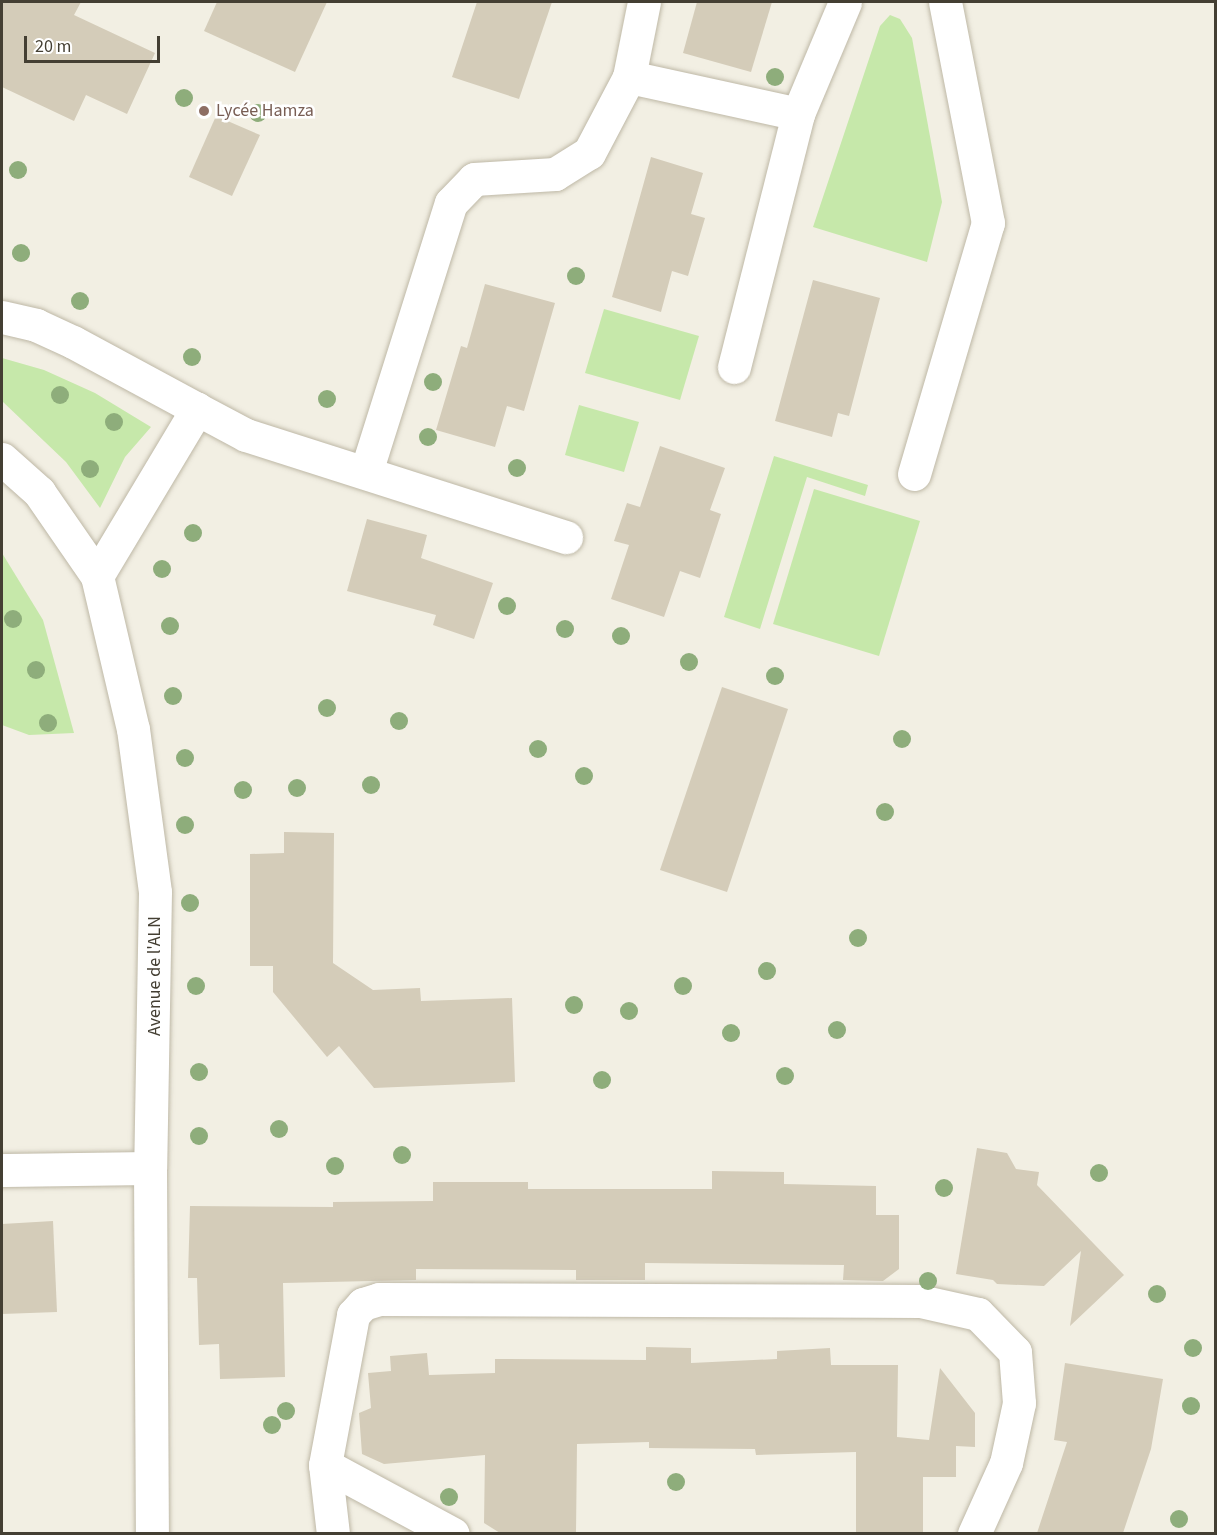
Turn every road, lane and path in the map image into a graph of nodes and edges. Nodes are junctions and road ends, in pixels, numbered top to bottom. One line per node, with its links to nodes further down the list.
1 (644, 2): 4 (street)
2 (845, 2): 5 (street)
3 (945, 2): 11 (street)
4 (629, 77): 5 (street); 10 (street)
5 (798, 114): 7 (street)
6 (2, 317): 8 (street)
7 (734, 368)
8 (197, 410): 10 (street); 13 (street)
9 (2, 459): 13 (street, Avenue de l'ALN)
10 (366, 472): 12 (street)
11 (914, 474)
12 (566, 537)
13 (97, 576): 14 (street, Avenue de l'ALN)
14 (150, 1168): 15 (street); 17 (street, Avenue de l'ALN)
15 (2, 1170)
16 (325, 1465): 18 (street); 19 (street); 20 (street)
17 (152, 1533)
18 (333, 1533)
19 (453, 1533)
20 (974, 1533)

